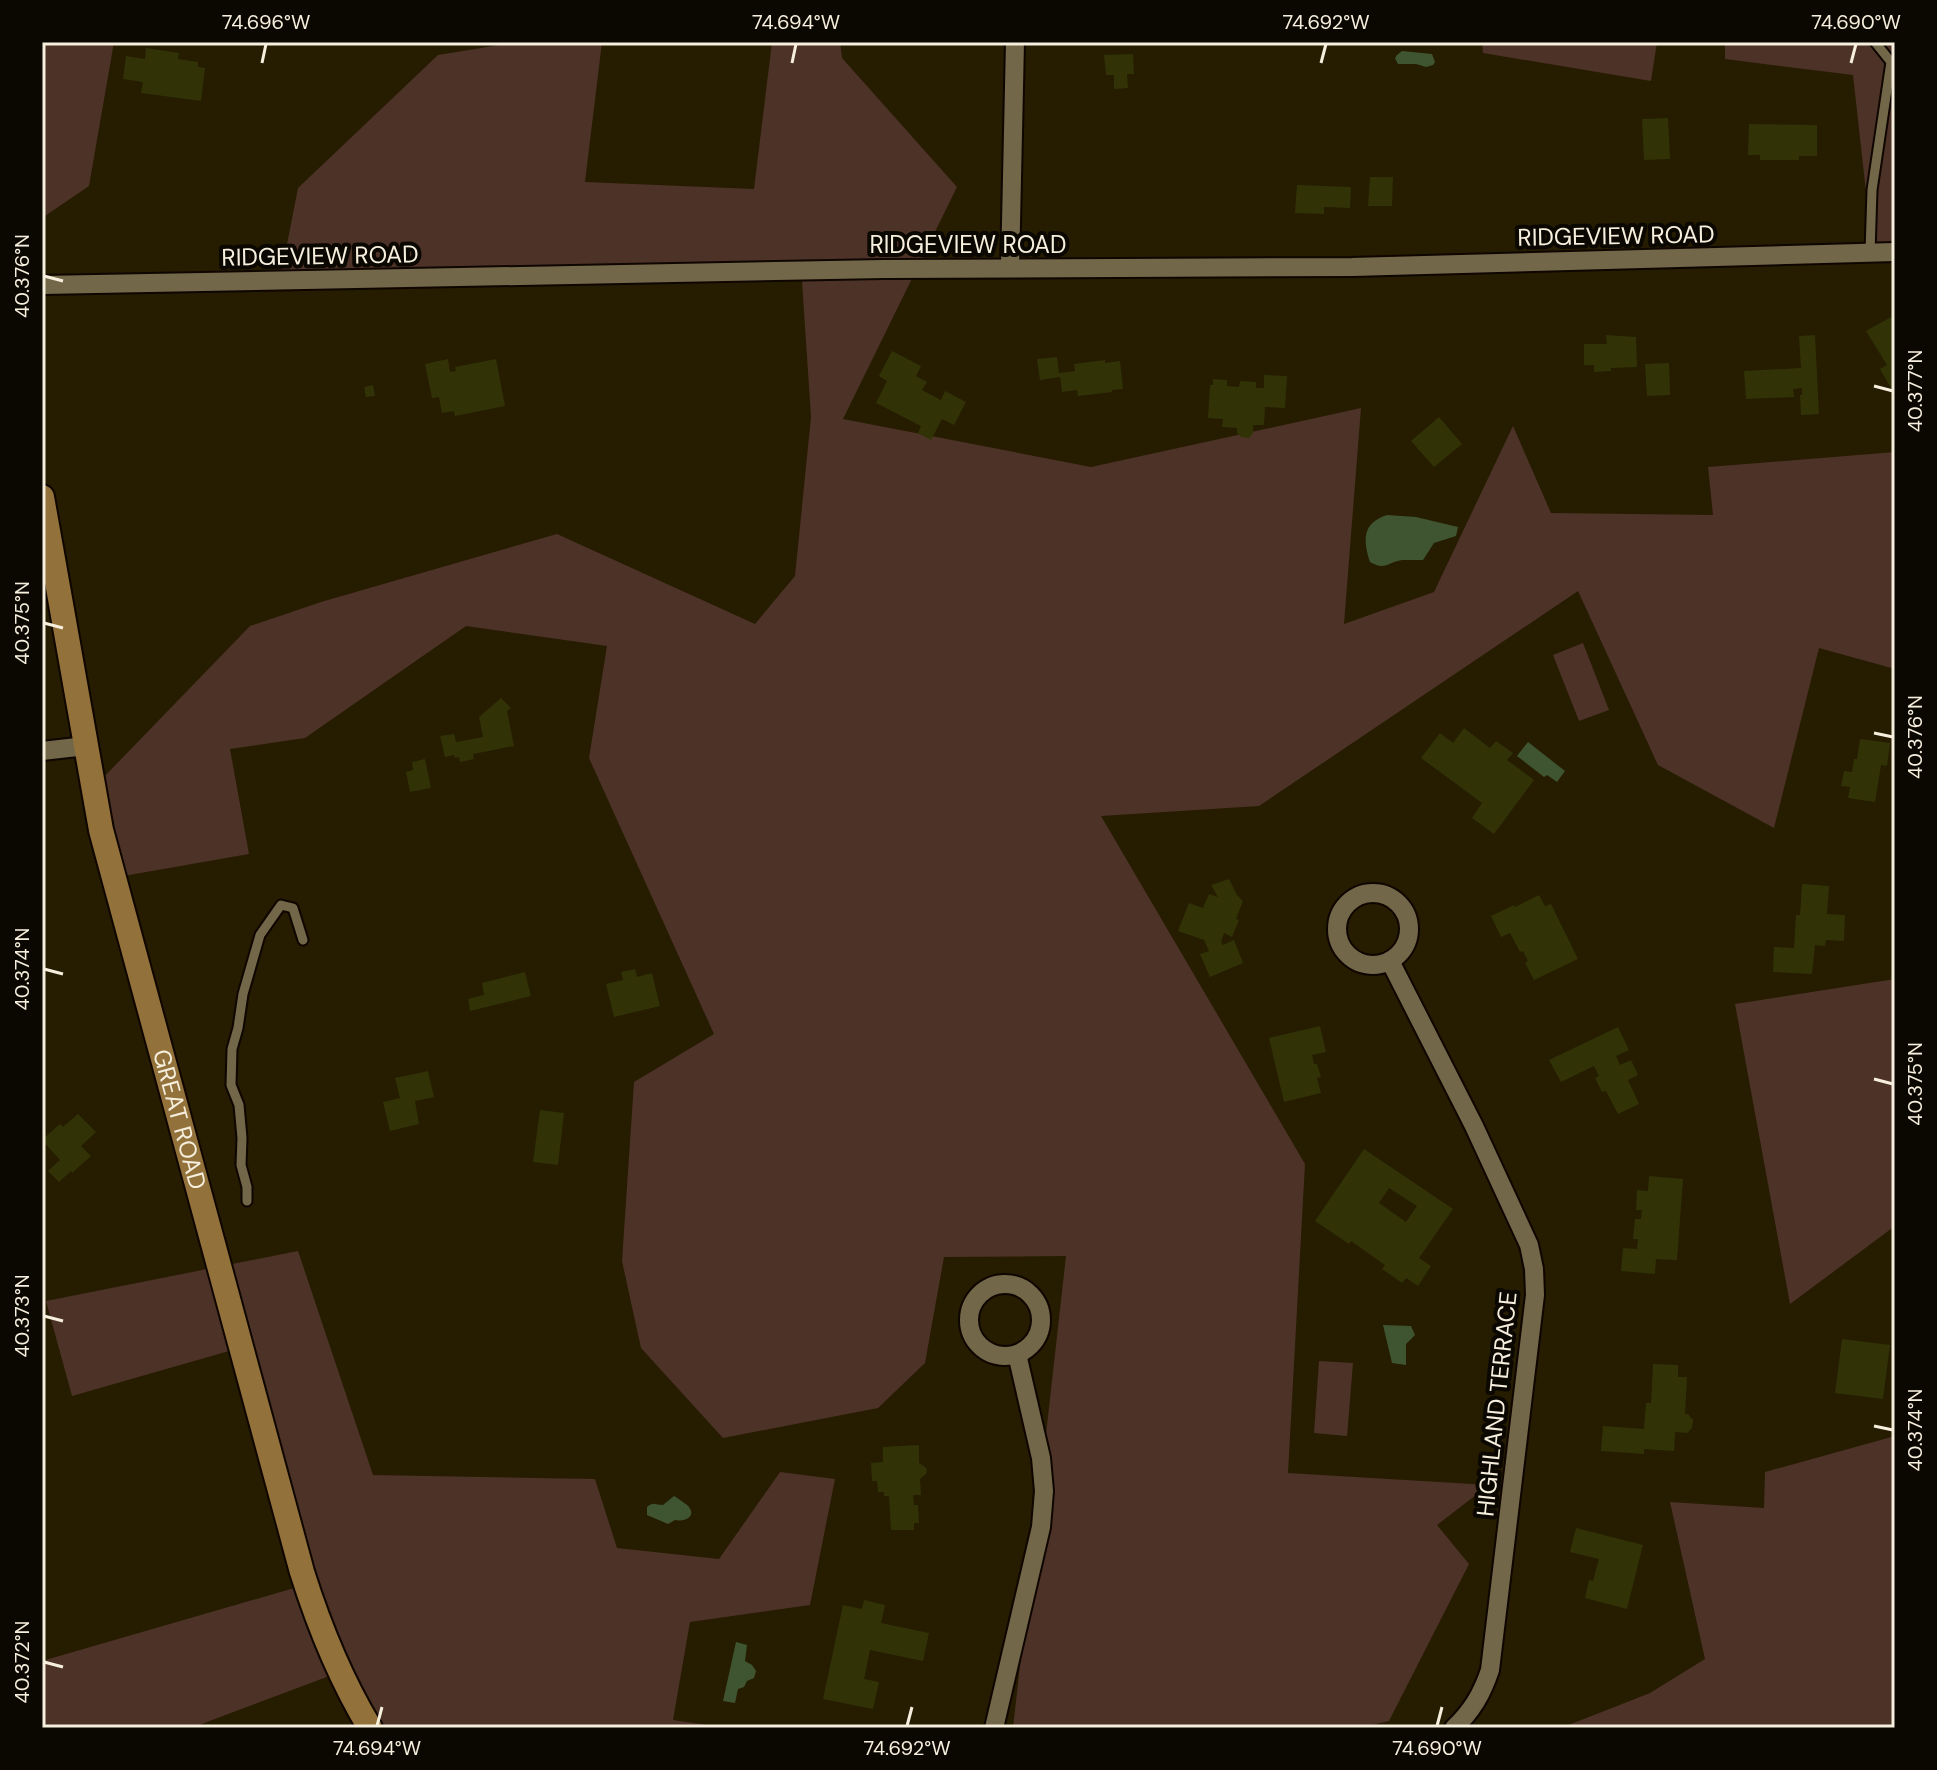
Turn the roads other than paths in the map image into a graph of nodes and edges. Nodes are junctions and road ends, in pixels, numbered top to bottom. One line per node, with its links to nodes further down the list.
1 (1015, 42): 5 (street)
2 (1875, 42): 4 (lane)
3 (1895, 252): 4 (street, RIDGEVIEW ROAD)
4 (1870, 253): 5 (street, RIDGEVIEW ROAD)
5 (1010, 268): 6 (street, RIDGEVIEW ROAD)
6 (42, 285)
7 (42, 497): 8 (street, GREAT ROAD)
8 (46, 537): 9 (street, GREAT ROAD)
9 (86, 746): 10 (street); 15 (street, GREAT ROAD)
10 (42, 751)
11 (303, 940): 13 (lane)
12 (1390, 961): 17 (street, HIGHLAND TERRACE)
13 (247, 1201)
14 (1017, 1354): 14 (street); 16 (street)
15 (370, 1728)
16 (994, 1728)
17 (1454, 1728)

